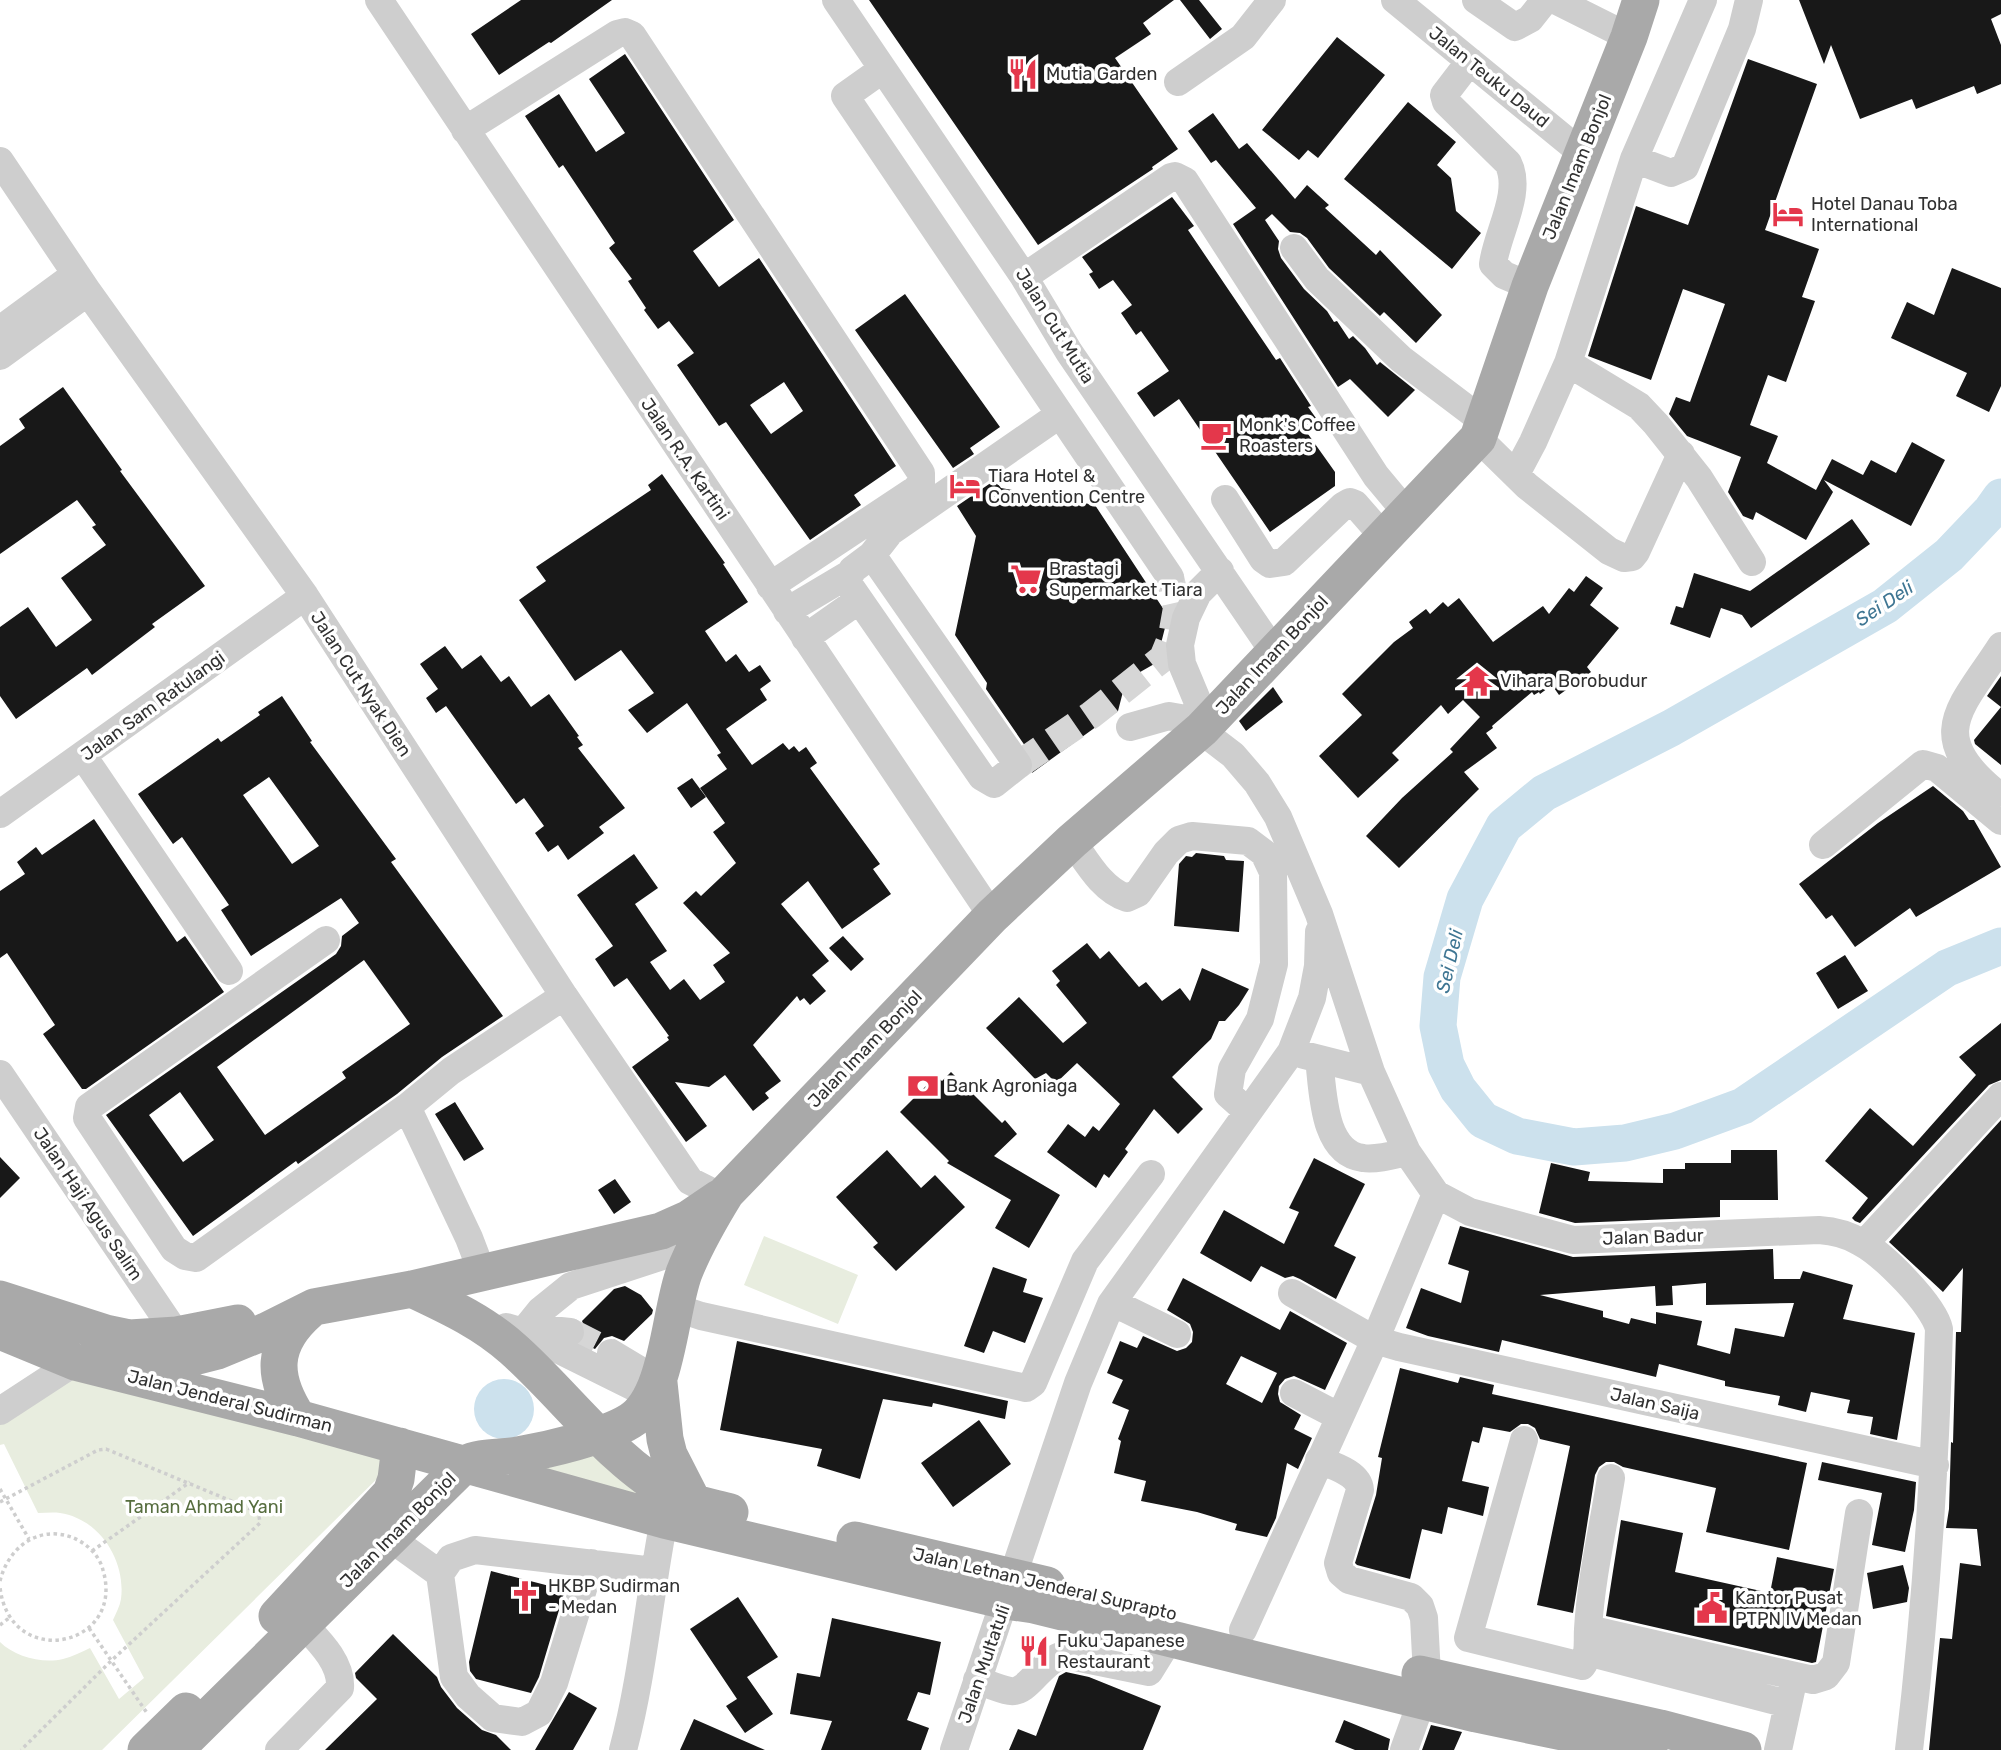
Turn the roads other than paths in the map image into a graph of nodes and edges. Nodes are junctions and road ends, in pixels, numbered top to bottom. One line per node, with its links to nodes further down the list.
1 (379, 0): 16 (street, Jalan R.A. Kartini)
2 (836, 0): 13 (street, Jalan Cut Mutia)
3 (1272, 0): 14 (street)
4 (1395, 0): 12 (street, Jalan Teuku Daud)
5 (1476, 0): 6 (street)
6 (1545, 0)
7 (1555, 0): 11 (street)
8 (1641, 0): 11 (main road, Jalan Imam Bonjol)
9 (1703, 0): 19 (street)
10 (1749, 0): 19 (street)
11 (1629, 37): 18 (main road, Jalan Imam Bonjol)
12 (1470, 61): 18 (street, Jalan Teuku Daud); 24 (street)
13 (883, 69): 15 (street, Jalan Cut Mutia); 17 (street)
14 (1178, 82)
15 (920, 124): 17 (street); 22 (street, Jalan Cut Mutia)
16 (465, 130): 36 (street); 43 (street, Jalan R.A. Kartini)
17 (882, 150): 27 (street)
18 (1583, 154): 24 (main road, Jalan Imam Bonjol)
19 (1634, 159): 30 (street)
20 (0, 161): 23 (street, Jalan Cut Nyak Dien)
21 (1294, 248): 33 (street)
22 (1024, 277): 25 (street, Jalan Cut Mutia); 38 (street)
23 (82, 283): 26 (street); 29 (street); 44 (street, Jalan Cut Nyak Dien)
24 (1530, 286): 33 (main road, Jalan Imam Bonjol)
25 (1045, 314): 27 (street); 28 (street, Jalan Cut Mutia)
26 (0, 330)
27 (1006, 337): 31 (street)
28 (1069, 352): 31 (street); 41 (street, Jalan Cut Mutia)
29 (0, 356)
30 (1568, 363): 34 (street); 35 (street)
31 (1033, 378): 32 (street)
32 (1059, 415): 36 (street); 42 (street)
33 (1480, 429): 35 (street); 38 (main road, Jalan Imam Bonjol)
34 (1681, 454): 35 (street); 39 (street)
35 (1516, 474)
36 (921, 499): 40 (street); 43 (street)
37 (1225, 499): 38 (street)
38 (1395, 524): 49 (main road, Jalan Imam Bonjol)
39 (1752, 562)
40 (862, 564): 45 (street); 45 (street); 46 (street)
41 (1220, 571): 49 (street, Jalan Cut Mutia); 50 (street)
42 (1170, 577)
43 (770, 586): 46 (street, Jalan R.A. Kartini)
44 (305, 596): 52 (street, Jalan Sam Ratulangi); 62 (street, Jalan Cut Nyak Dien)
45 (859, 600): 47 (street)
46 (787, 611): 47 (street, Jalan R.A. Kartini)
47 (805, 638): 59 (street, Jalan R.A. Kartini)
48 (2001, 646): 53 (street)
49 (1274, 652): 50 (main road, Jalan Imam Bonjol)
50 (1205, 726): 51 (street); 56 (main road, Jalan Imam Bonjol); 58 (street, Jalan Badur)
51 (1130, 727)
52 (83, 756): 54 (street, Jalan Sam Ratulangi); 61 (street)
53 (2001, 797)
54 (0, 814)
55 (2001, 821): 57 (street)
56 (1072, 841): 59 (main road, Jalan Imam Bonjol); 69 (street)
57 (1823, 845)
58 (1319, 914): 63 (street, Jalan Multatuli); 65 (street, Jalan Badur)
59 (992, 915): 72 (main road, Jalan Imam Bonjol)
60 (326, 940): 68 (street)
61 (229, 971)
62 (564, 996): 68 (street); 72 (street, Jalan Cut Nyak Dien)
63 (1291, 1052): 64 (street); 69 (street, Jalan Multatuli)
64 (1319, 1059): 65 (street); 70 (street)
65 (1371, 1072): 70 (street, Jalan Badur)
66 (0, 1074): 88 (street, Jalan Haji Agus Salim)
67 (2001, 1096): 74 (street)
68 (407, 1107): 76 (street)
69 (1247, 1111): 80 (street, Jalan Multatuli)
70 (1407, 1152): 73 (street, Jalan Badur)
71 (1151, 1174): 82 (street)
72 (726, 1193): 75 (main road, Jalan Imam Bonjol); 76 (main road, Jalan Imam Bonjol)
73 (1436, 1194): 74 (street, Jalan Badur); 89 (street)
74 (1864, 1244): 102 (street, Jalan Badur)
75 (696, 1245): 82 (main road, Jalan Imam Bonjol); 85 (street)
76 (482, 1272): 77 (main road, Jalan Imam Bonjol)
77 (412, 1289): 81 (main road, Jalan Imam Bonjol); 83 (main road, Jalan Letnan Jenderal Suprapto)
78 (1292, 1293): 89 (street, Jalan Saija)
79 (0, 1298): 88 (main road)
80 (1111, 1304): 87 (street); 111 (street, Jalan Multatuli)
81 (314, 1307): 88 (main road); 92 (main road, Jalan Imam Bonjol); 97 (main road)
82 (674, 1307): 93 (main road, Jalan Imam Bonjol)
83 (483, 1325): 85 (street); 98 (main road, Jalan Letnan Jenderal Suprapto)
84 (0, 1331): 91 (main road, Jalan Jenderal Sudirman)
85 (523, 1332): 86 (street); 93 (street)
86 (570, 1332)
87 (1177, 1334)
88 (177, 1335)
89 (1375, 1340): 96 (street); 102 (street, Jalan Saija)
90 (611, 1353): 93 (street)
91 (75, 1362): 92 (main road, Jalan Jenderal Sudirman); 95 (street)
92 (123, 1374): 97 (main road, Jalan Jenderal Sudirman)
93 (655, 1389): 98 (main road, Jalan Imam Bonjol); 105 (main road, Jalan Imam Bonjol)
94 (1294, 1393): 96 (street)
95 (0, 1411)
96 (1340, 1417): 101 (street)
97 (298, 1418): 100 (main road, Jalan Jenderal Sudirman)
98 (598, 1434): 103 (main road, Jalan Imam Bonjol); 105 (main road, Jalan Letnan Jenderal Suprapto)
99 (1524, 1440): 115 (street)
100 (400, 1446): 103 (main road, Jalan Jenderal Sudirman); 123 (main road, Jalan Imam Bonjol)
101 (1320, 1460): 113 (street); 120 (street)
102 (1935, 1465): 130 (street, Jalan Badur)
103 (463, 1466): 105 (main road, Jalan Letnan Jenderal Suprapto); 107 (main road, Jalan Imam Bonjol)
104 (1611, 1478): 116 (street)
105 (679, 1512): 109 (street); 111 (main road, Jalan Letnan Jenderal Suprapto)
106 (1858, 1513): 117 (street)
107 (390, 1538): 110 (street); 112 (main road, Jalan Imam Bonjol)
108 (592, 1563): 109 (street); 110 (street); 110 (street)
109 (654, 1571): 125 (street)
110 (440, 1574)
111 (1009, 1589): 113 (main road, Jalan Letnan Jenderal Suprapto); 114 (main road, Jalan Letnan Jenderal Suprapto); 118 (street, Jalan Multatuli)
112 (303, 1624): 123 (main road, Jalan Imam Bonjol); 124 (street)
113 (1243, 1630): 120 (main road, Jalan Letnan Jenderal Suprapto)
114 (1170, 1638): 118 (street); 120 (main road, Jalan Letnan Jenderal Suprapto)
115 (1468, 1638): 116 (street); 119 (street)
116 (1588, 1640): 117 (street); 121 (street)
117 (1794, 1676): 121 (street)
118 (977, 1680): 126 (street, Jalan Multatuli)
119 (1463, 1684): 120 (main road, Jalan Letnan Jenderal Suprapto); 122 (main road, Jalan Letnan Jenderal Suprapto)
120 (1424, 1688): 122 (main road, Jalan Letnan Jenderal Suprapto); 127 (street)
121 (1788, 1704): 129 (street)
122 (1655, 1743): 128 (main road, Jalan Letnan Jenderal Suprapto)
123 (161, 1745)
124 (279, 1750)
125 (624, 1750)
126 (954, 1750)
127 (1404, 1750)
128 (1743, 1750)
129 (1778, 1750)
130 (1909, 1750)

